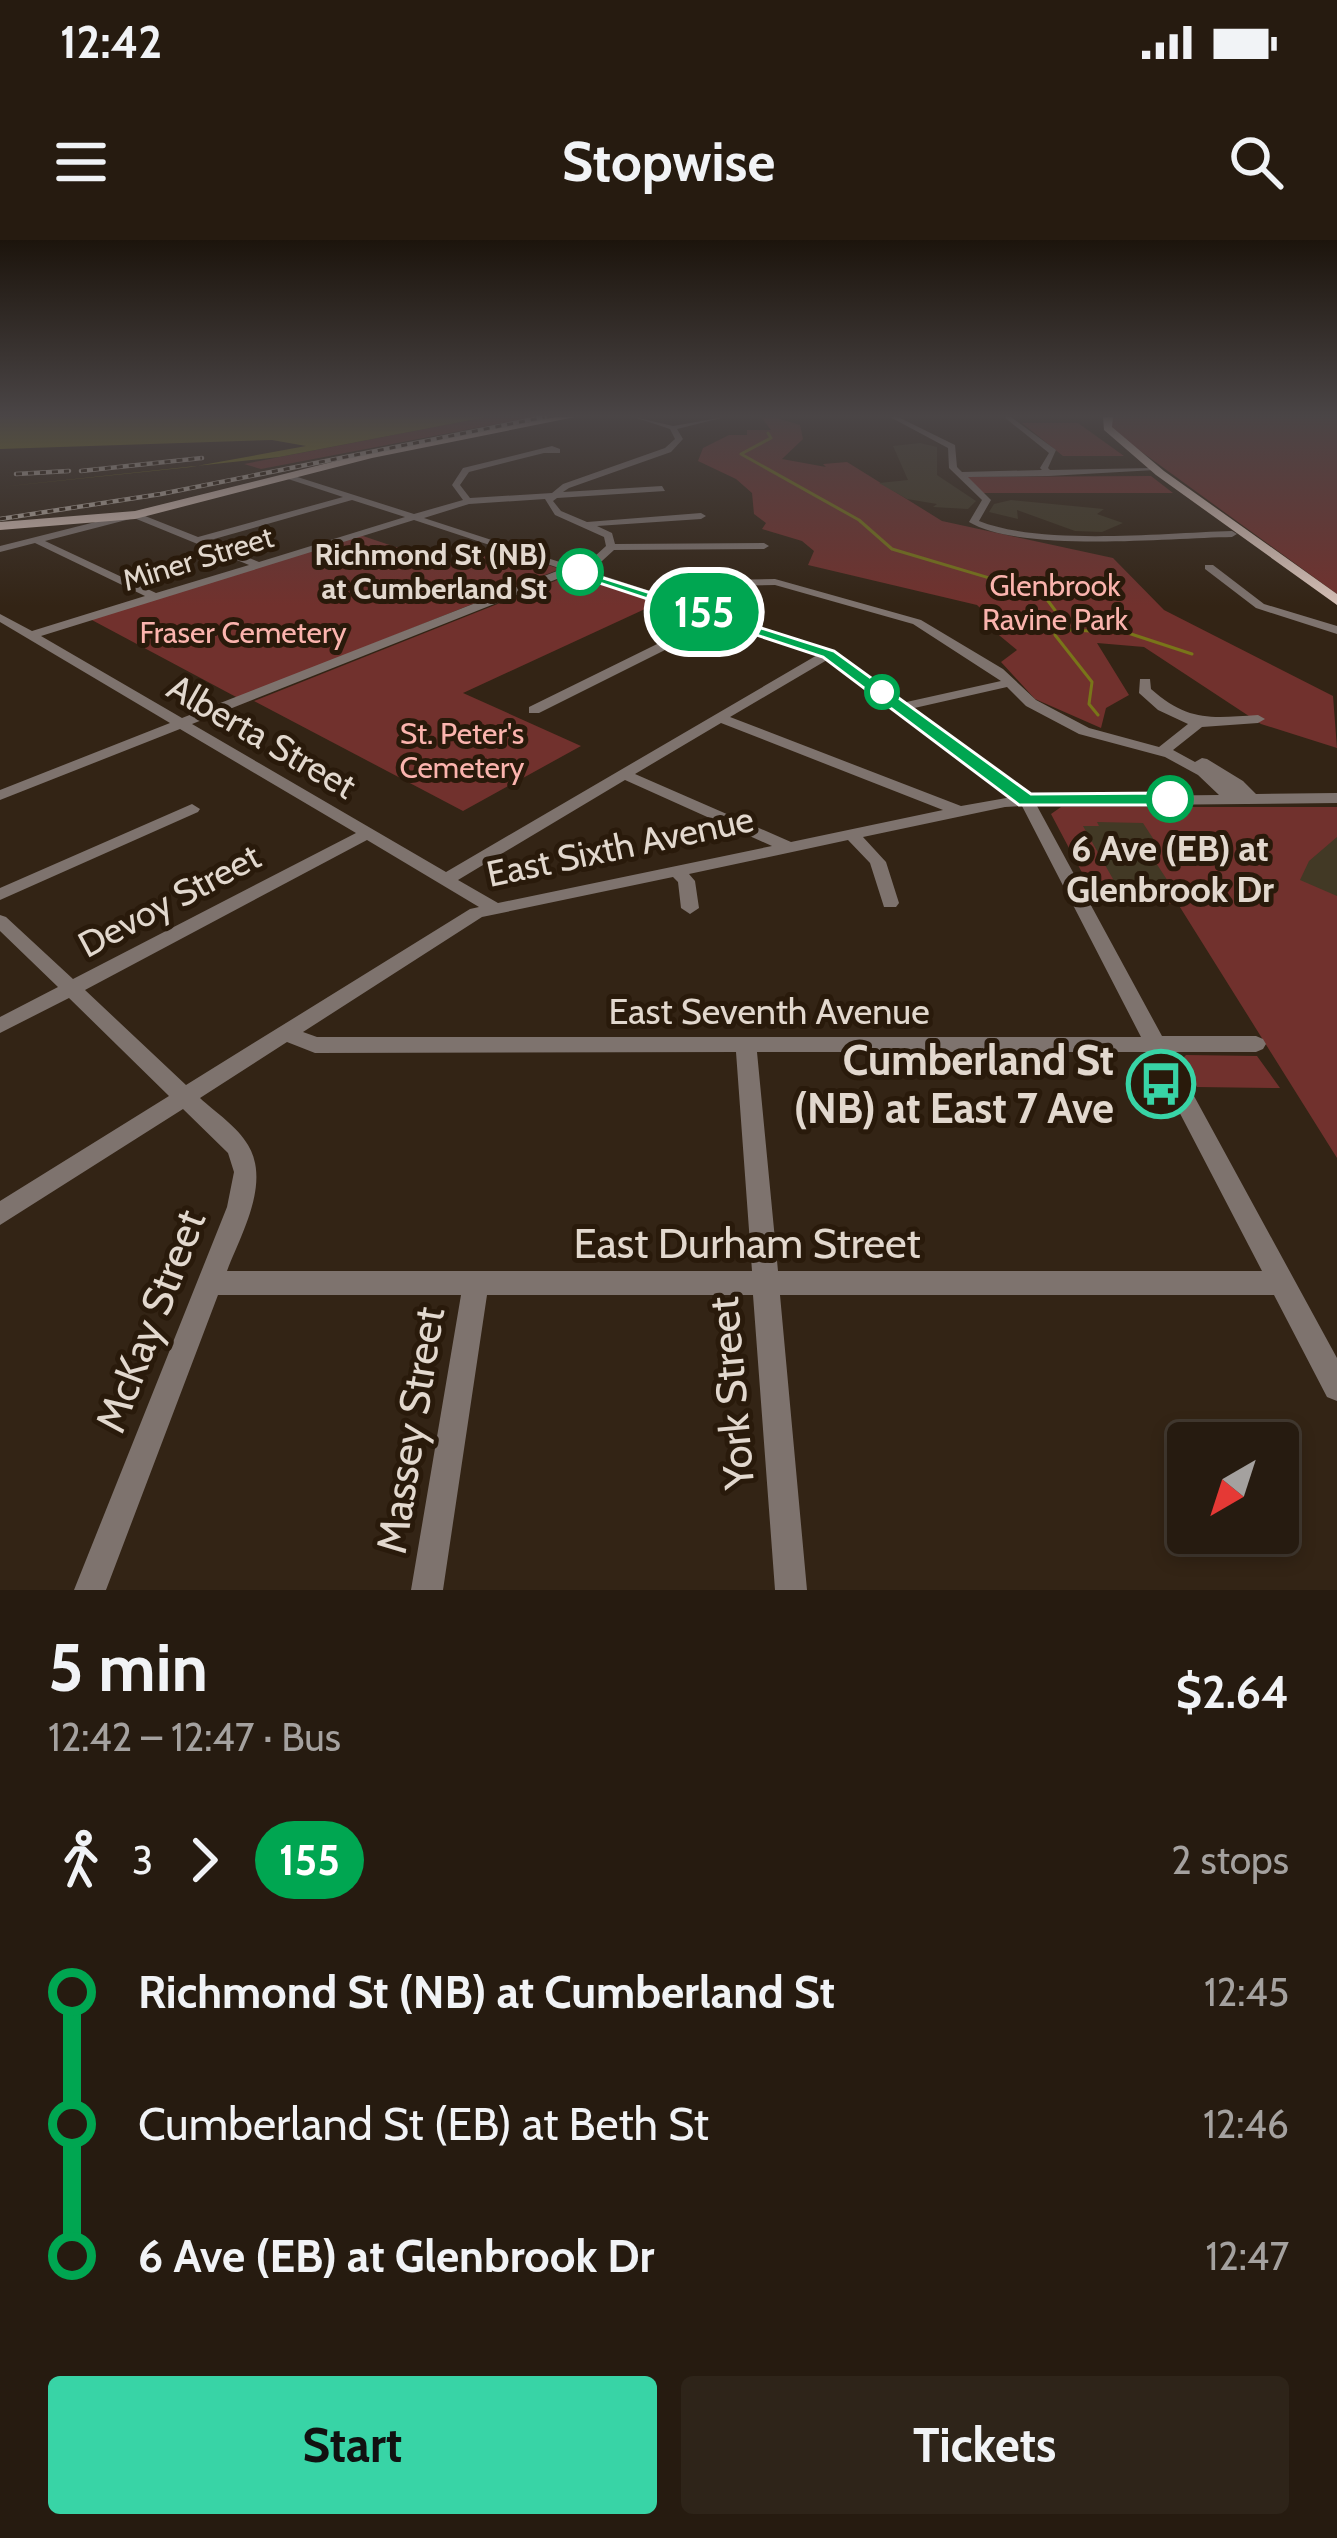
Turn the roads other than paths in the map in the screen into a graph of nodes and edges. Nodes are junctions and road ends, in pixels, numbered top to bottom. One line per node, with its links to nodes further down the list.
1 (273, 480): 12 (main road)
2 (300, 480): 9 (street)
3 (459, 480): 10 (street)
4 (592, 480): 8 (street)
5 (965, 480): 19 (street)
6 (1167, 480): 11 (main road)
7 (662, 489): 8 (street, Miner Street)
8 (551, 496): 10 (street, Miner Street); 16 (street)
9 (351, 497): 15 (street); 21 (street)
10 (468, 501): 15 (street, Miner Street)
11 (1208, 508): 19 (main road); 28 (main road)
12 (153, 511): 13 (main road); 17 (main road)
13 (135, 515): 17 (main road); 21 (street)
14 (701, 516): 16 (street)
15 (412, 518): 25 (street, Miner Street); 27 (street)
16 (591, 524): 23 (street)
17 (73, 525): 18 (main road); 20 (street)
18 (0, 526)
19 (1232, 534): 28 (main road)
20 (37, 540): 24 (street); 29 (street)
21 (197, 540): 25 (street)
22 (764, 546): 23 (street)
23 (611, 547): 27 (street)
24 (0, 550)
25 (258, 565): 29 (street, Miner Street)
26 (1209, 567): 35 (street)
27 (573, 569): 30 (street); 46 (street)
28 (1293, 569): 31 (main road); 32 (main road)
29 (155, 597): 37 (street, Miner Street)
30 (669, 601): 34 (street); 40 (street)
31 (1337, 601)
32 (1337, 613): 35 (street)
33 (0, 617): 37 (street, Alberta Street)
34 (720, 618): 38 (street); 42 (street)
35 (1316, 622): 36 (street)
36 (1337, 630)
37 (31, 635): 46 (street, Alberta Street)
38 (828, 654): 41 (street); 43 (street)
39 (1145, 682): 45 (street)
40 (1009, 683): 41 (street); 47 (street)
41 (901, 706): 53 (street)
42 (534, 710)
43 (720, 718): 48 (street); 55 (street)
44 (1258, 718): 45 (street)
45 (1198, 723): 47 (street)
46 (181, 724): 49 (street); 56 (street, Alberta Street)
47 (1163, 751): 50 (street); 51 (street)
48 (625, 775): 58 (street); 60 (street)
49 (3, 790)
50 (1231, 798): 51 (street, East Sixth Avenue); 53 (street, East Sixth Avenue)
51 (1251, 798): 52 (street, East Sixth Avenue)
52 (1337, 798)
53 (1026, 800): 55 (street, East Sixth Avenue); 69 (street)
54 (192, 809): 61 (street)
55 (959, 811): 57 (street, East Sixth Avenue)
56 (369, 833): 60 (street, Alberta Street); 66 (street, Devoy Street)
57 (851, 834): 58 (street, East Sixth Avenue); 62 (street)
58 (789, 847): 59 (street, East Sixth Avenue)
59 (676, 870): 63 (street, East Sixth Avenue); 64 (street)
60 (448, 879): 63 (street, Alberta Street)
61 (0, 895)
62 (890, 903)
63 (494, 908): 68 (street, East Sixth Avenue)
64 (690, 908)
65 (0, 921): 66 (street)
66 (71, 988): 67 (street, Devoy Street); 72 (street)
67 (0, 1026)
68 (284, 1033): 70 (street, East Seventh Avenue); 72 (street, East Sixth Avenue)
69 (1155, 1042): 70 (street, East Seventh Avenue); 71 (street, East Seventh Avenue); 76 (street)
70 (746, 1044): 74 (street, York Street)
71 (1256, 1044)
72 (187, 1095): 73 (street, East Sixth Avenue); 75 (street, McKay Street)
73 (0, 1214)
74 (764, 1281): 76 (street, East Durham Street); 77 (street, East Durham Street); 81 (street, York Street)
75 (210, 1283): 77 (street, East Durham Street); 79 (street, McKay Street)
76 (1284, 1283): 78 (street)
77 (476, 1284): 80 (street, Massey Street)
78 (1337, 1387)
79 (90, 1590)
80 (427, 1590)
81 (790, 1590)

